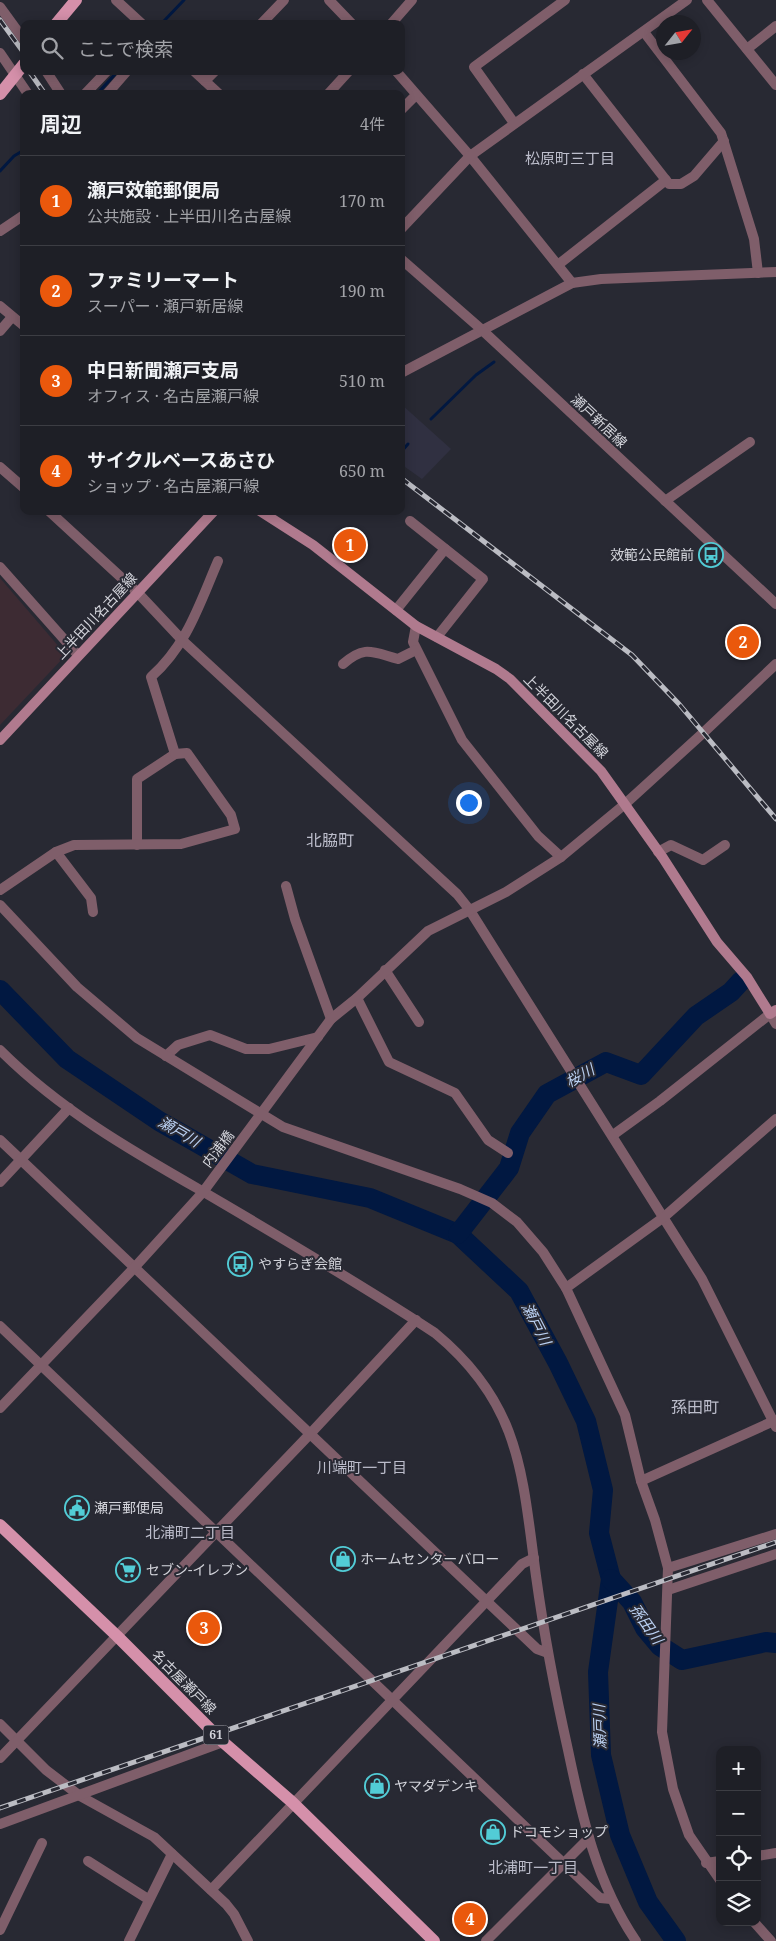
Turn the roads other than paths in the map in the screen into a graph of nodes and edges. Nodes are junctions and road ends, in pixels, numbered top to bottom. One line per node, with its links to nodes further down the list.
1 (76, 0): 10 (main road)
2 (116, 0): 11 (street)
3 (284, 0): 12 (street)
4 (329, 0): 13 (street)
5 (412, 0): 14 (street)
6 (565, 0): 41 (street)
7 (687, 0): 16 (street)
8 (707, 0): 18 (street)
9 (0, 8): 17 (street)
10 (59, 20)
11 (138, 20)
12 (265, 20)
13 (348, 20)
14 (395, 20)
15 (776, 26): 18 (street)
16 (644, 32): 21 (street); 42 (street)
17 (20, 35)
18 (747, 49): 31 (street)
19 (0, 53): 22 (street)
20 (20, 70): 22 (main road)
21 (584, 74): 41 (street); 44 (street)
22 (16, 75): 32 (street); 38 (main road)
23 (49, 75): 33 (street)
24 (103, 75): 34 (street)
25 (124, 75): 35 (street)
26 (198, 75): 30 (street)
27 (211, 75): 30 (street)
28 (345, 75): 37 (street)
29 (399, 75): 39 (street)
30 (205, 82): 36 (street)
31 (776, 85)
32 (25, 90)
33 (59, 90)
34 (90, 90)
35 (112, 90)
36 (214, 90)
37 (331, 90)
38 (0, 94)
39 (416, 95): 40 (street); 43 (street)
40 (405, 106)
41 (514, 123): 43 (street)
42 (724, 142): 44 (street); 51 (street)
43 (470, 156): 46 (street); 49 (street)
44 (666, 180): 49 (street)
45 (20, 218): 47 (street)
46 (405, 225)
47 (0, 231)
48 (405, 262): 56 (street, 瀬戸新居線)
49 (558, 264): 52 (street)
50 (776, 272): 51 (street)
51 (758, 274): 52 (street)
52 (572, 283): 56 (street)
53 (0, 306): 54 (street)
54 (12, 317): 55 (street); 57 (street)
55 (20, 323)
56 (481, 329): 58 (street); 62 (street, 瀬戸新居線)
57 (0, 331)
58 (405, 369)
59 (750, 442): 62 (street)
60 (2, 471): 61 (street)
61 (20, 485)
62 (665, 501): 71 (street, 瀬戸新居線)
63 (53, 515): 70 (street)
64 (210, 515): 70 (main road, 上半田川名古屋線)
65 (266, 515): 72 (main road, 上半田川名古屋線)
66 (410, 520): 67 (street)
67 (445, 549): 72 (street); 74 (street)
68 (218, 561): 75 (street)
69 (0, 567): 77 (street)
70 (137, 592): 75 (street); 77 (main road, 上半田川名古屋線)
71 (776, 604)
72 (396, 610): 73 (main road, 上半田川名古屋線)
73 (416, 626): 74 (main road, 上半田川名古屋線); 76 (street)
74 (437, 637): 82 (main road, 上半田川名古屋線)
75 (184, 641): 81 (street); 91 (street)
76 (416, 650): 78 (street); 87 (street)
77 (78, 655): 80 (main road, 上半田川名古屋線)
78 (342, 664)
79 (776, 664): 82 (street, 内浦橋)
80 (0, 740)
81 (175, 754): 84 (street); 84 (street)
82 (624, 804): 86 (main road, 上半田川名古屋線); 87 (street, 内浦橋)
83 (725, 844): 86 (street)
84 (137, 845): 85 (street)
85 (56, 852): 89 (street); 92 (street)
86 (658, 852): 95 (main road, 上半田川名古屋線)
87 (561, 857): 91 (street, 内浦橋)
88 (286, 886): 96 (street)
89 (0, 890)
90 (0, 905): 101 (street)
91 (469, 909): 93 (street, 内浦橋); 105 (street)
92 (93, 912)
93 (385, 970): 94 (street, 内浦橋); 97 (street)
94 (357, 998): 96 (street, 内浦橋); 107 (street)
95 (773, 1012): 98 (street); 105 (street)
96 (331, 1018): 99 (street, 内浦橋)
97 (419, 1022)
98 (776, 1024)
99 (318, 1037): 101 (street); 103 (street, 内浦橋)
100 (0, 1050): 102 (street)
101 (166, 1056): 103 (street)
102 (69, 1108): 108 (street); 110 (street)
103 (261, 1113): 110 (street, 内浦橋); 113 (street)
104 (776, 1119): 111 (street)
105 (613, 1135): 111 (street)
106 (0, 1140): 108 (street)
107 (508, 1153)
108 (21, 1160): 109 (street); 112 (street)
109 (0, 1182)
110 (206, 1188): 112 (street, 内浦橋); 114 (street)
111 (664, 1216): 113 (street); 118 (street)
112 (134, 1268): 116 (street, 内浦橋); 119 (street)
113 (566, 1288): 120 (street)
114 (416, 1320): 119 (street); 125 (street)
115 (0, 1326): 116 (street)
116 (41, 1365): 117 (street, 内浦橋); 122 (street)
117 (0, 1408)
118 (775, 1423): 120 (street)
119 (310, 1434): 122 (street); 128 (street)
120 (641, 1481): 126 (street)
121 (0, 1526): 129 (main road, 名古屋瀬戸線 / 61)
122 (217, 1531): 129 (street); 131 (street)
123 (776, 1534): 126 (street)
124 (776, 1554): 127 (street)
125 (534, 1558): 128 (street); 130 (street)
126 (668, 1568): 127 (street)
127 (668, 1590): 146 (street)
128 (486, 1600): 130 (street); 131 (street)
129 (116, 1636): 133 (street); 134 (main road, 名古屋瀬戸線 / 61)
130 (548, 1653): 139 (street)
131 (392, 1698): 137 (street); 147 (street)
132 (0, 1724): 133 (street)
133 (17, 1740): 135 (street); 136 (street)
134 (223, 1742): 136 (street); 137 (main road, 名古屋瀬戸線 / 61)
135 (0, 1758)
136 (80, 1796): 138 (street); 142 (street)
137 (292, 1802): 149 (street); 156 (main road, 名古屋瀬戸線 / 61)
138 (0, 1824)
139 (589, 1838): 147 (street); 151 (street)
140 (42, 1843): 153 (street)
141 (776, 1853): 143 (street)
142 (172, 1854): 149 (street); 150 (street)
143 (761, 1855)
144 (88, 1861): 150 (street)
145 (716, 1862): 146 (street)
146 (706, 1863): 148 (street)
147 (565, 1864): 151 (street); 157 (street)
148 (716, 1875)
149 (211, 1890): 155 (street)
150 (148, 1899): 154 (street)
151 (611, 1899): 158 (street)
152 (758, 1926): 159 (street)
153 (0, 1930)
154 (129, 1941)
155 (248, 1941)
156 (434, 1941)
157 (486, 1941)
158 (636, 1941)
159 (771, 1941)

